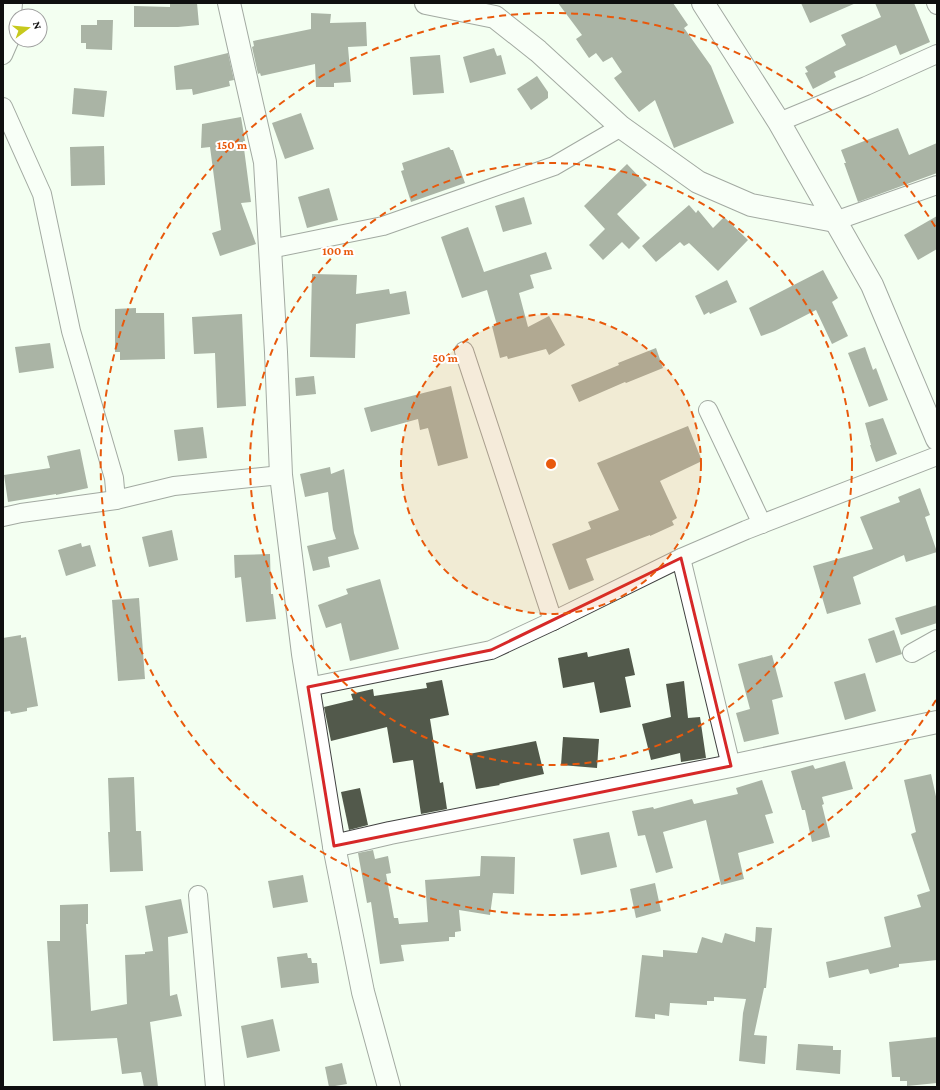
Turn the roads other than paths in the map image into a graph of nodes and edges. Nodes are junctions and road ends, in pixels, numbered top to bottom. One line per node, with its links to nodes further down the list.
1 (13, 3): 6 (street)
2 (229, 3): 12 (street)
3 (426, 3): 9 (street)
4 (703, 3): 8 (street)
5 (937, 54): 8 (street)
6 (3, 55)
7 (3, 106): 18 (street)
8 (779, 122): 11 (street)
9 (621, 127): 11 (street); 12 (street)
10 (937, 185): 11 (street)
11 (835, 221): 15 (street)
12 (270, 249): 17 (street)
13 (464, 351): 22 (street)
14 (708, 410): 20 (street)
15 (937, 439)
16 (937, 456): 20 (street)
17 (281, 475): 18 (street); 25 (street)
18 (116, 500): 19 (street)
19 (3, 518)
20 (762, 524): 21 (street)
21 (680, 558): 22 (street); 27 (street)
22 (553, 621): 25 (street)
23 (937, 639): 24 (street)
24 (912, 653)
25 (308, 687): 28 (street)
26 (937, 722): 27 (street)
27 (731, 766): 28 (street)
28 (334, 846): 31 (street)
29 (198, 895): 30 (street)
30 (215, 1087)
31 (389, 1087)

